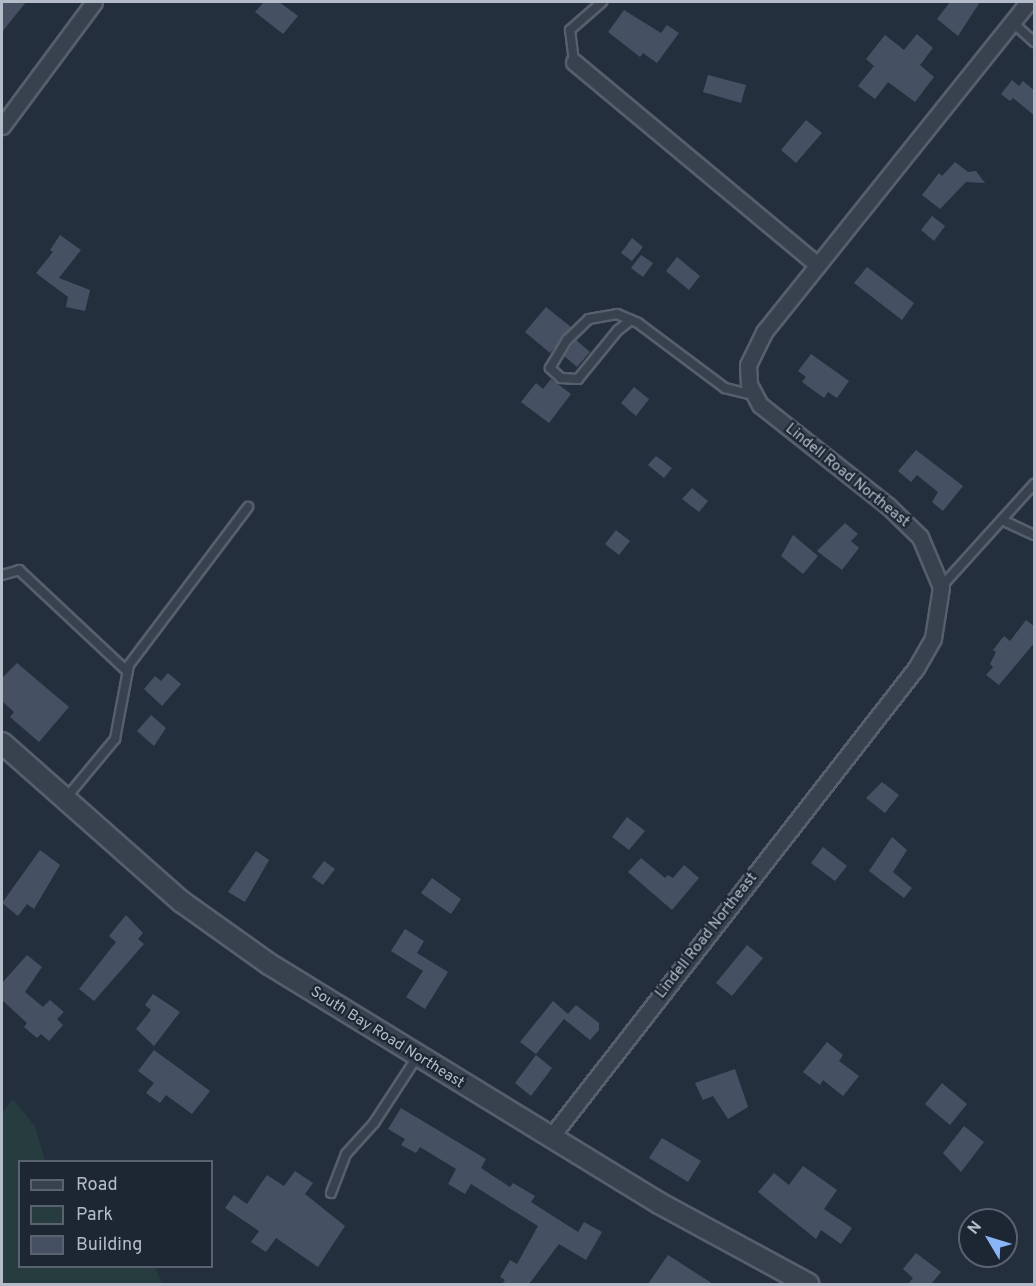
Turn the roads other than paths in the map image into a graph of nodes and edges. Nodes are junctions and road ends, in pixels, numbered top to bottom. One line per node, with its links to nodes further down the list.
1 (94, 2): 7 (street)
2 (602, 2): 6 (lane)
3 (1028, 2): 4 (street)
4 (1011, 22): 5 (lane); 8 (street)
5 (1035, 42)
6 (574, 62): 8 (street)
7 (2, 126)
8 (818, 265): 10 (street)
9 (631, 320): 9 (lane); 10 (lane)
10 (753, 395): 16 (street, Lindell Road Northeast)
11 (1035, 484): 13 (lane)
12 (248, 507): 17 (lane)
13 (1002, 520): 14 (lane); 16 (lane)
14 (1035, 535)
15 (2, 574): 17 (lane)
16 (941, 588): 21 (street, Lindell Road Northeast)
17 (128, 672): 19 (lane)
18 (2, 743): 19 (street, South Bay Road Northeast)
19 (65, 799): 20 (street, South Bay Road Northeast)
20 (417, 1057): 21 (street, South Bay Road Northeast); 22 (lane)
21 (550, 1138): 23 (street, South Bay Road Northeast)
22 (331, 1193)
23 (808, 1284)

